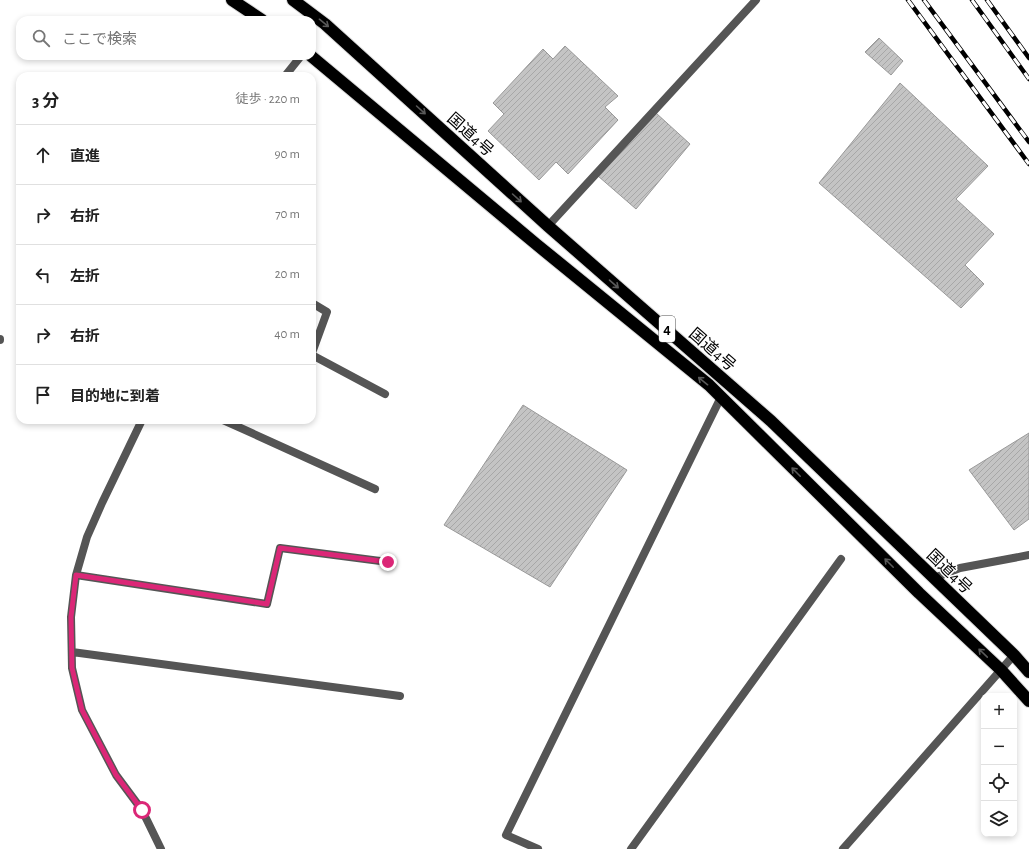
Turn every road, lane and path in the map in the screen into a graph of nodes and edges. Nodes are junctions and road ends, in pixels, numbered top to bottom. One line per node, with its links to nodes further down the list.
1 (232, 0): 4 (highway)
2 (293, 0): 5 (highway, 国道4号 / 4, one-way to 5)
3 (756, 0): 10 (street)
4 (256, 16)
5 (314, 16)
6 (316, 17): 10 (highway, 国道4号 / 4, one-way to 10)
7 (298, 60): 9 (street)
8 (316, 60): 15 (highway, 国道4号 / 4, one-way to 8)
9 (288, 72)
10 (548, 226): 23 (highway, 国道4号 / 4, one-way to 23)
11 (316, 305): 12 (street)
12 (316, 343)
13 (316, 356): 14 (street)
14 (385, 394)
15 (720, 396): 26 (highway, 国道4号 / 4, one-way to 15); 31 (street)
16 (140, 424): 22 (street)
17 (232, 424): 18 (street)
18 (375, 489)
19 (1029, 555): 23 (street)
20 (841, 559): 32 (street)
21 (388, 562): 22 (street)
22 (76, 575): 24 (street)
23 (934, 578): 25 (highway, 国道4号 / 4)
24 (72, 652): 28 (street); 30 (street)
25 (1014, 655): 26 (street); 27 (highway, 国道4号 / 4)
26 (1001, 670): 29 (highway, 国道4号 / 4); 33 (street)
27 (1029, 672)
28 (400, 696)
29 (1029, 701)
30 (161, 849)
31 (538, 849)
32 (631, 849)
33 (843, 849)

